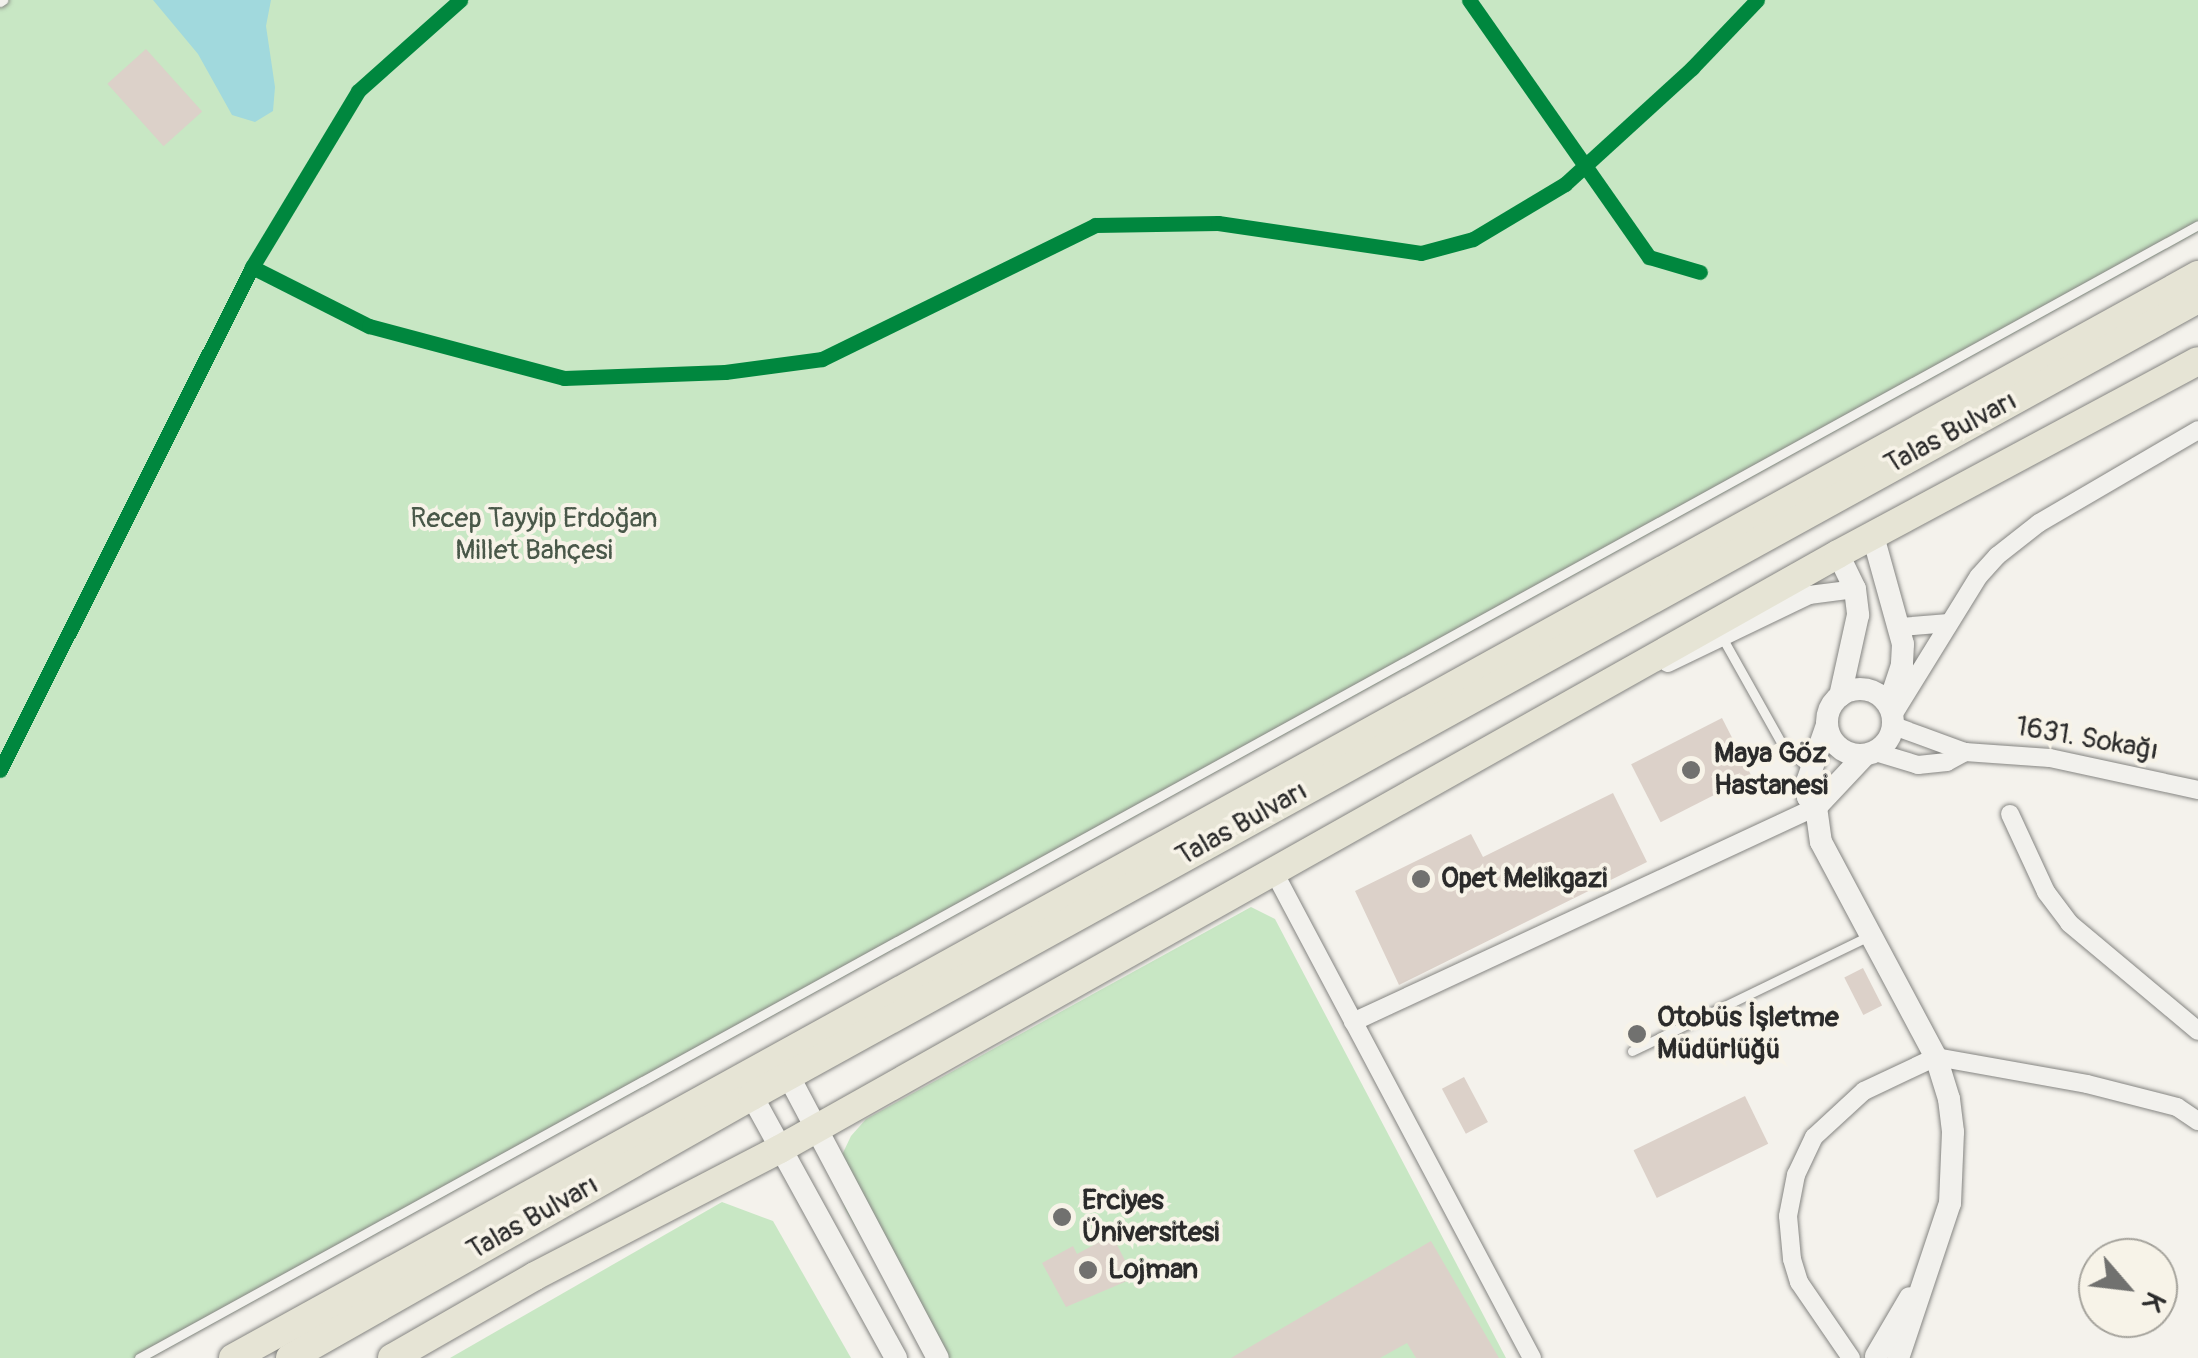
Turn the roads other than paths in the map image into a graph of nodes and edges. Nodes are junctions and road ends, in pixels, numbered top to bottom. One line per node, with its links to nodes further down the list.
1 (2198, 225): 34 (lane)
2 (2198, 275): 35 (main road)
3 (2198, 299): 28 (main road, Talas Bulvarı)
4 (2198, 361): 6 (main road, Talas Bulvarı)
5 (2198, 430): 9 (street)
6 (1873, 536): 7 (main road, Talas Bulvarı); 10 (street)
7 (1838, 554): 8 (street); 13 (main road, Talas Bulvarı)
8 (1855, 588): 11 (street); 12 (street)
9 (1949, 623): 10 (street); 14 (street)
10 (1900, 626): 14 (street)
11 (1723, 638): 13 (street); 18 (lane)
12 (1840, 696): 14 (street); 15 (street)
13 (1562, 710): 22 (main road, Talas Bulvarı)
14 (1892, 715): 16 (street, 1631. Sokağı); 17 (street)
15 (1827, 724): 17 (street); 18 (street)
16 (1964, 752): 17 (street, 1631. Sokağı); 19 (street, 1631. Sokağı)
17 (1870, 754): 20 (street)
18 (1808, 768): 20 (street)
19 (2198, 790)
20 (1816, 807): 23 (street); 24 (street)
21 (2010, 814): 25 (street)
22 (1274, 872): 24 (street); 31 (main road, Talas Bulvarı)
23 (1872, 935): 26 (lane); 27 (street)
24 (1354, 1022): 40 (street)
25 (2198, 1031)
26 (1632, 1051)
27 (1936, 1057): 30 (street); 33 (street); 41 (street)
28 (788, 1075): 29 (main road, Talas Bulvarı); 31 (street)
29 (752, 1096): 32 (street); 36 (main road, Talas Bulvarı)
30 (2198, 1122)
31 (817, 1129): 32 (main road, Talas Bulvarı); 39 (street)
32 (780, 1149): 37 (main road, Talas Bulvarı); 38 (street)
33 (1881, 1357)
34 (139, 1358)
35 (233, 1358)
36 (290, 1358)
37 (392, 1358)
38 (896, 1358)
39 (938, 1358)
40 (1532, 1358)
41 (1852, 1358)

